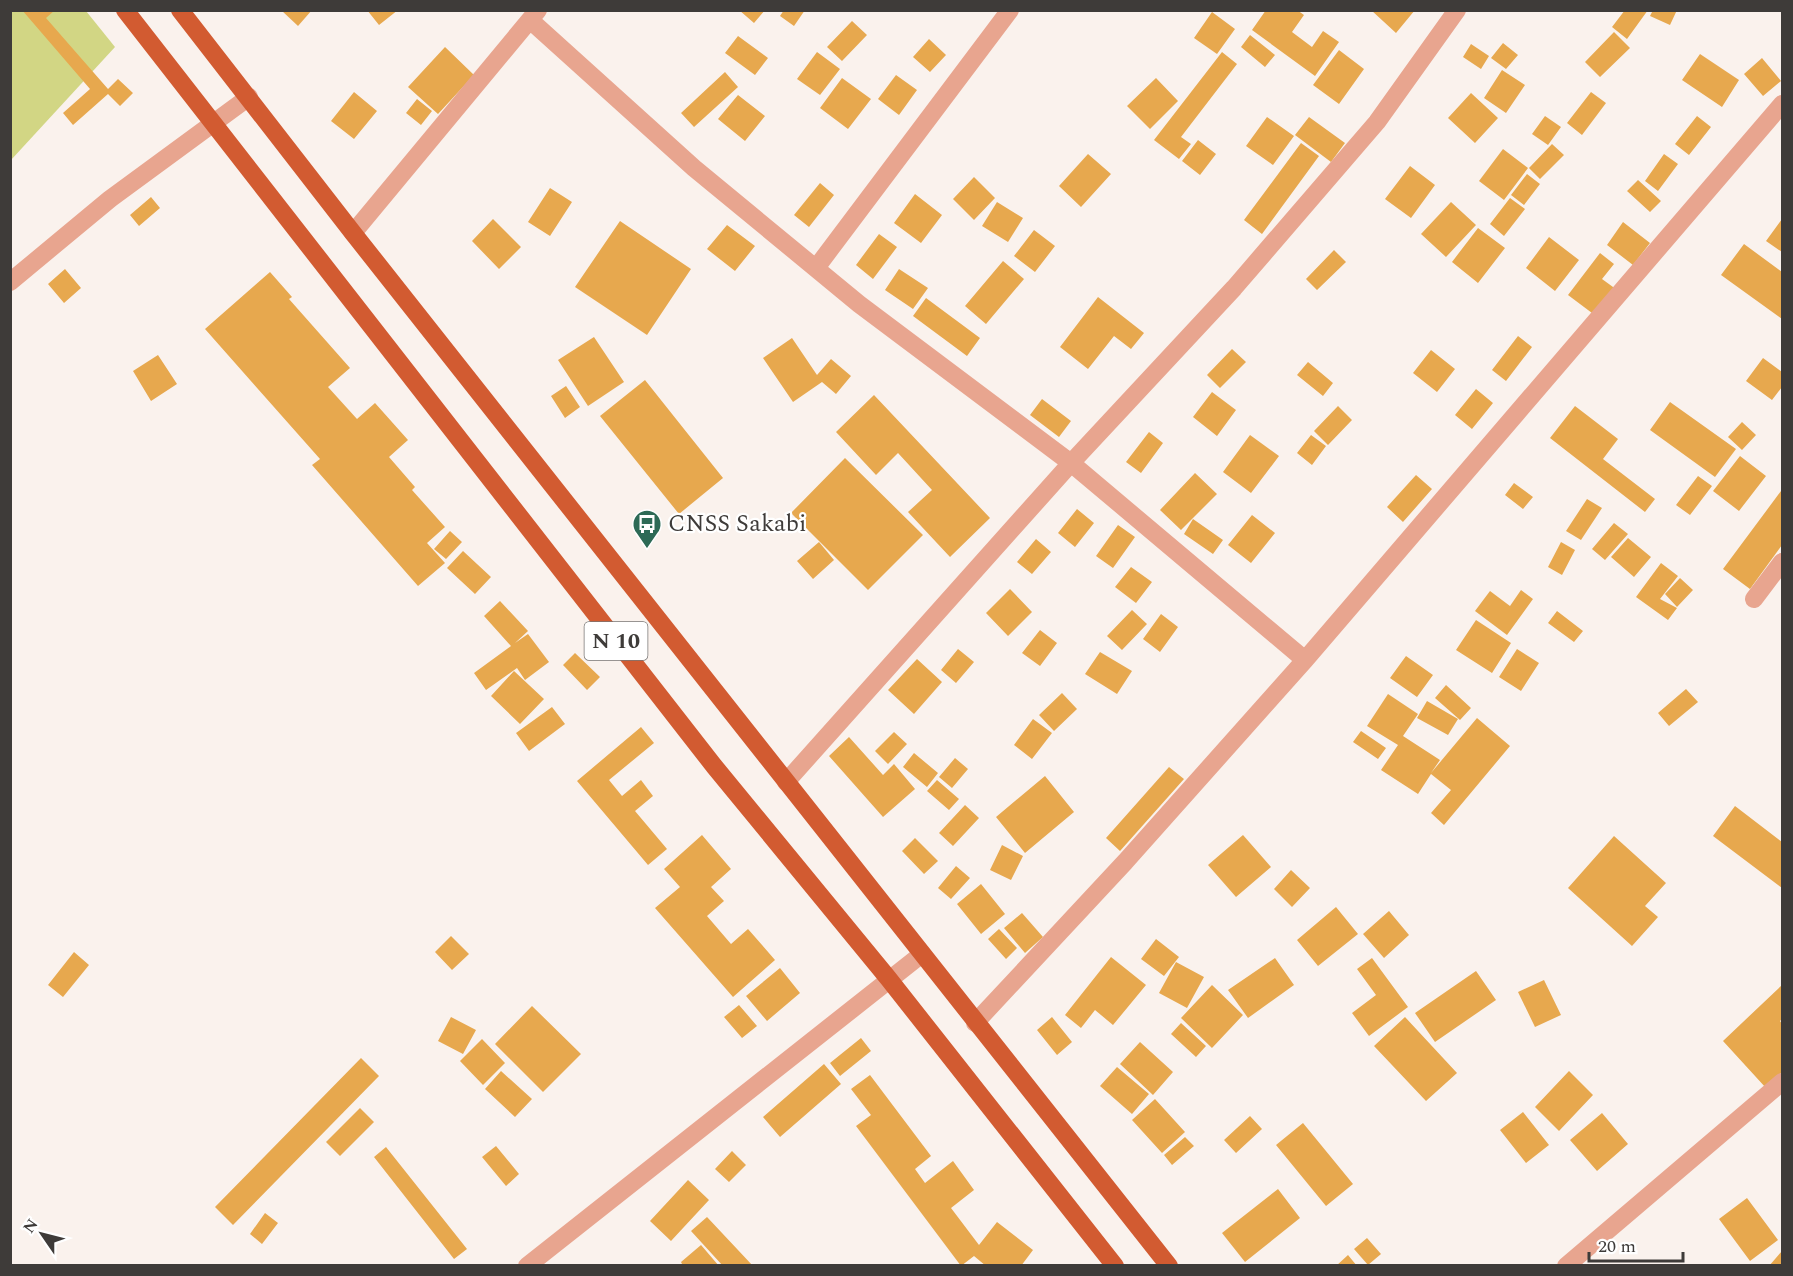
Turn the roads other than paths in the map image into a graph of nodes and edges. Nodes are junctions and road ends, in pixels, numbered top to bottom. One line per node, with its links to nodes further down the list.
1 (125, 10): 8 (main road, N 10)
2 (180, 10): 6 (main road, N 10)
3 (1011, 10): 10 (street)
4 (1457, 10): 12 (street)
5 (534, 15): 9 (street); 10 (street)
6 (249, 97): 8 (street); 9 (main road, N 10)
7 (1782, 104): 15 (street)
8 (215, 123): 11 (street); 18 (main road, N 10)
9 (353, 233): 16 (main road, N 10)
10 (816, 268): 12 (street)
11 (10, 282)
12 (1071, 463): 15 (street); 16 (street)
13 (1782, 562): 14 (street)
14 (1754, 599)
15 (1305, 660): 19 (street)
16 (786, 782): 17 (main road, N 10)
17 (922, 954): 18 (street); 19 (main road, N 10)
18 (888, 978): 21 (street); 22 (main road, N 10)
19 (975, 1023): 23 (main road, N 10)
20 (1782, 1082): 24 (street)
21 (527, 1266)
22 (1115, 1266)
23 (1169, 1266)
24 (1566, 1266)

